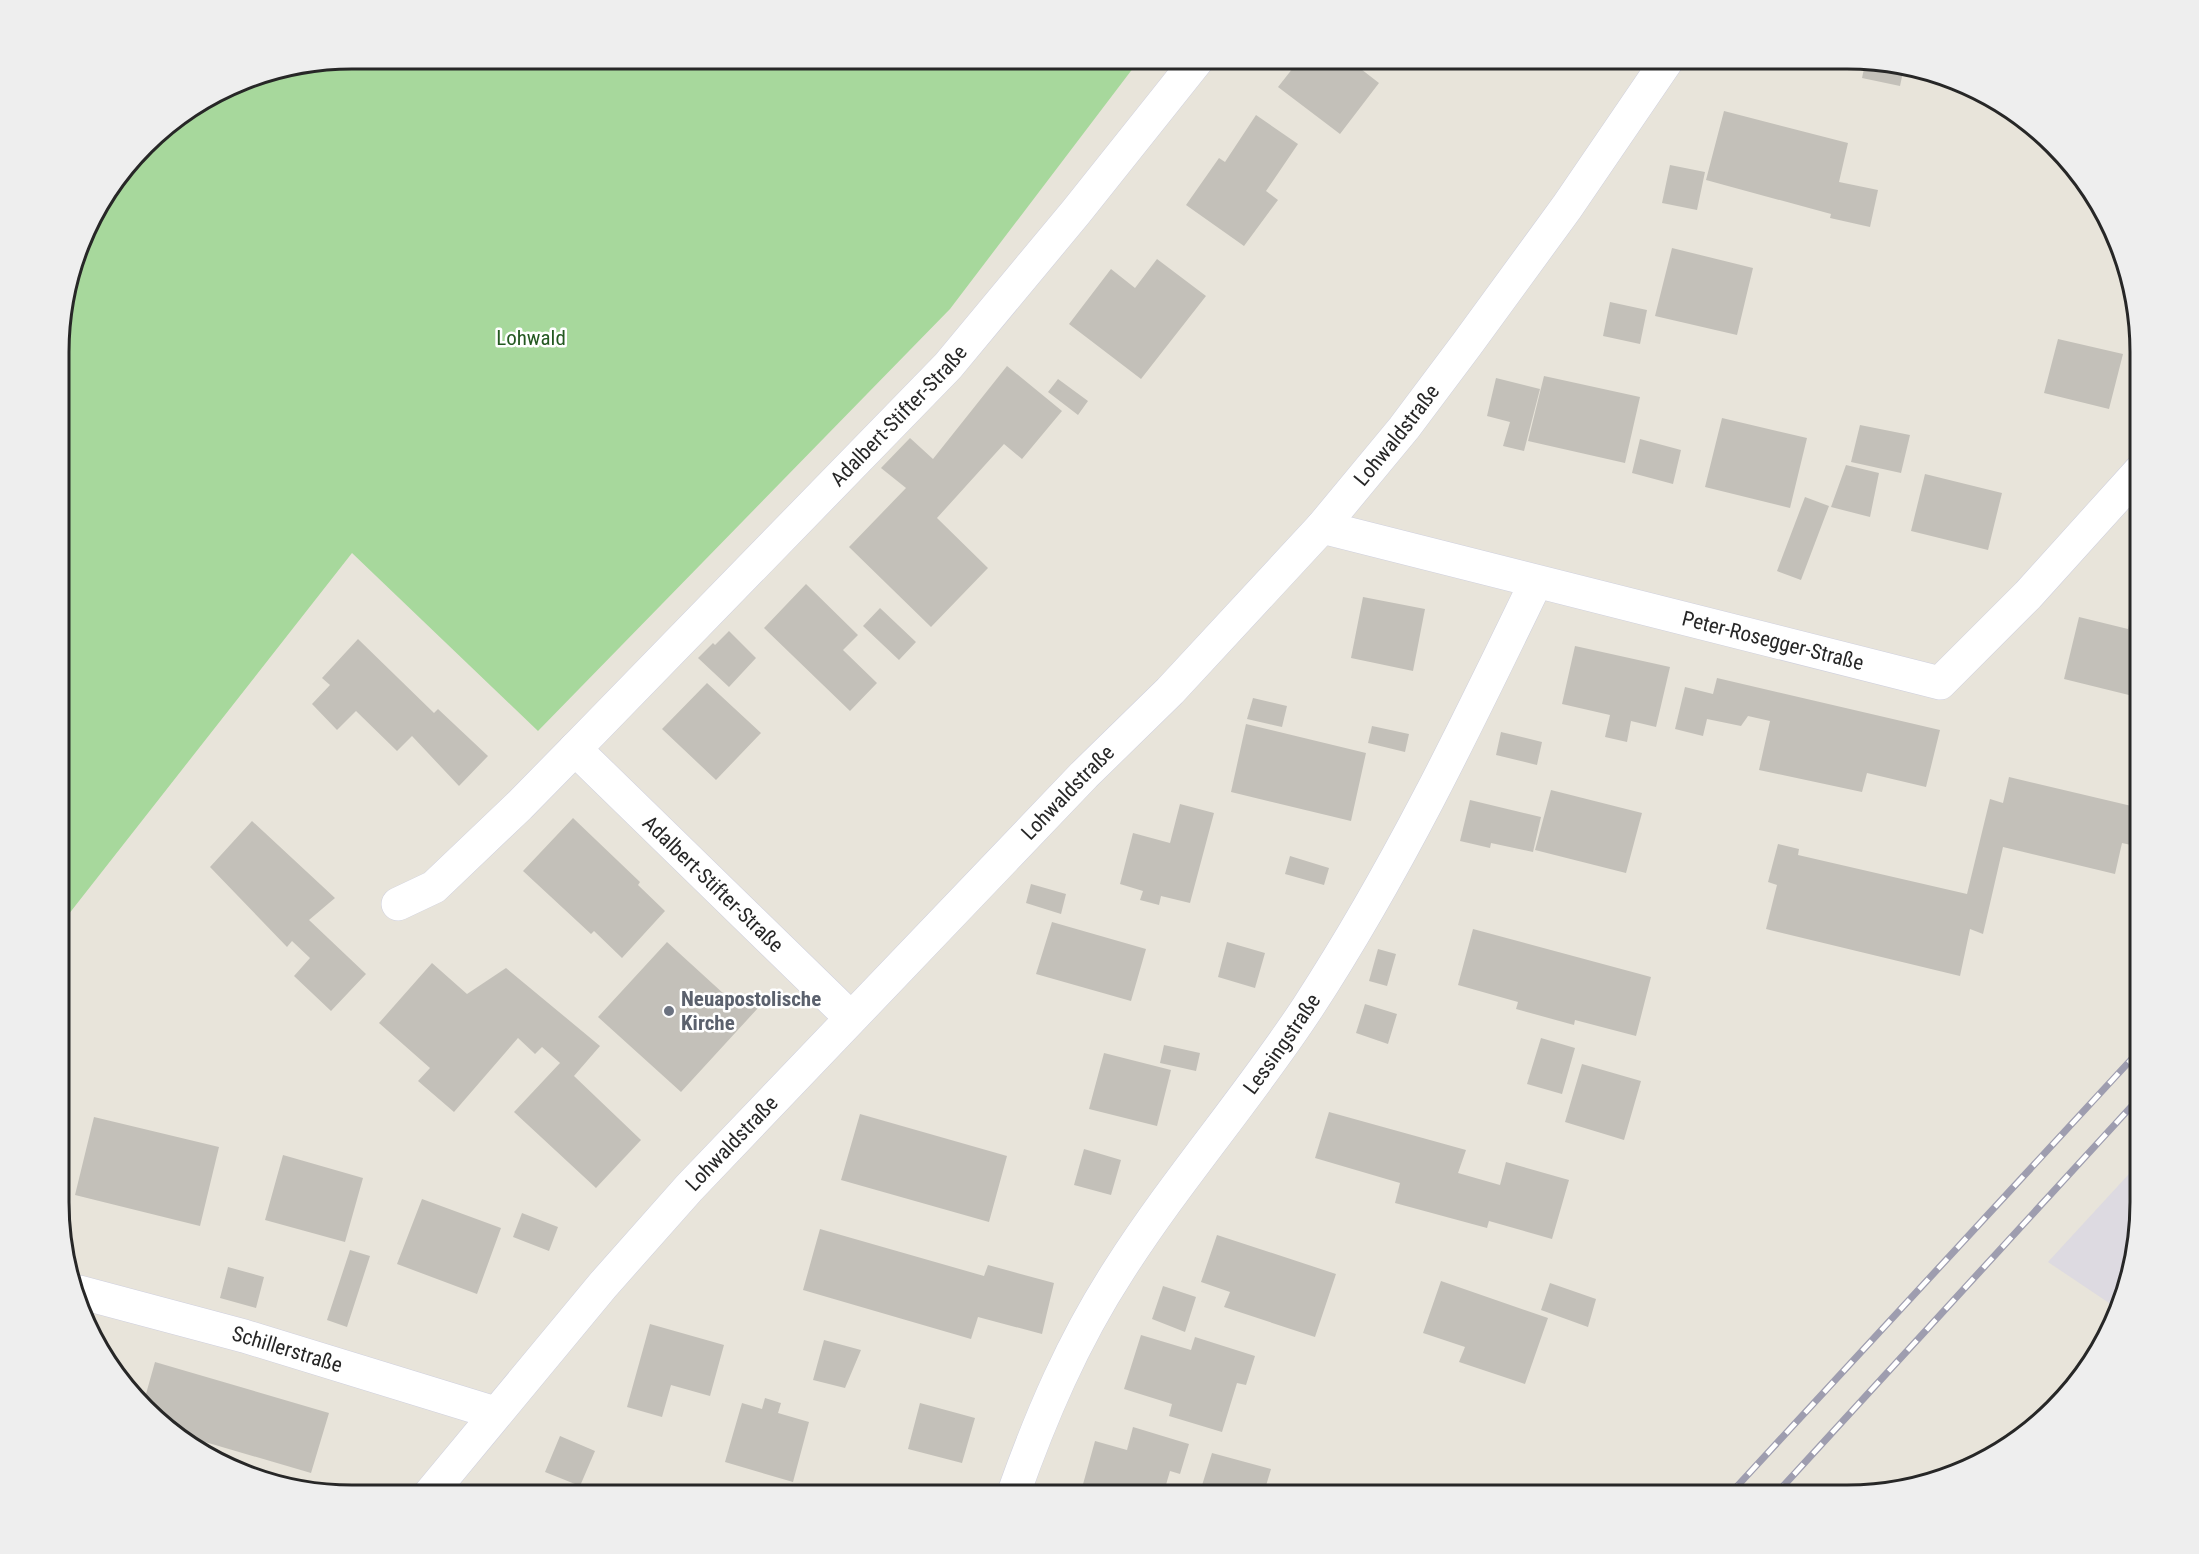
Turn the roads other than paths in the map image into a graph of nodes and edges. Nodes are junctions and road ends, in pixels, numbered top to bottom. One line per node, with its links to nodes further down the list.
1 (1190, 69): 6 (street, Adalbert-Stifter-Straße)
2 (1661, 69): 4 (street, Lohwaldstraße)
3 (2130, 482): 5 (street, Peter-Rosegger-Straße)
4 (1322, 527): 5 (street, Peter-Rosegger-Straße); 8 (street, Lohwaldstraße)
5 (1536, 582): 12 (street, Lessingstraße)
6 (574, 749): 7 (street, Adalbert-Stifter-Straße); 8 (street, Adalbert-Stifter-Straße)
7 (398, 904)
8 (851, 1018): 10 (street, Lohwaldstraße)
9 (84, 1293): 10 (street, Schillerstraße)
10 (495, 1413): 11 (street, Lohwaldstraße)
11 (437, 1485)
12 (1017, 1485)

